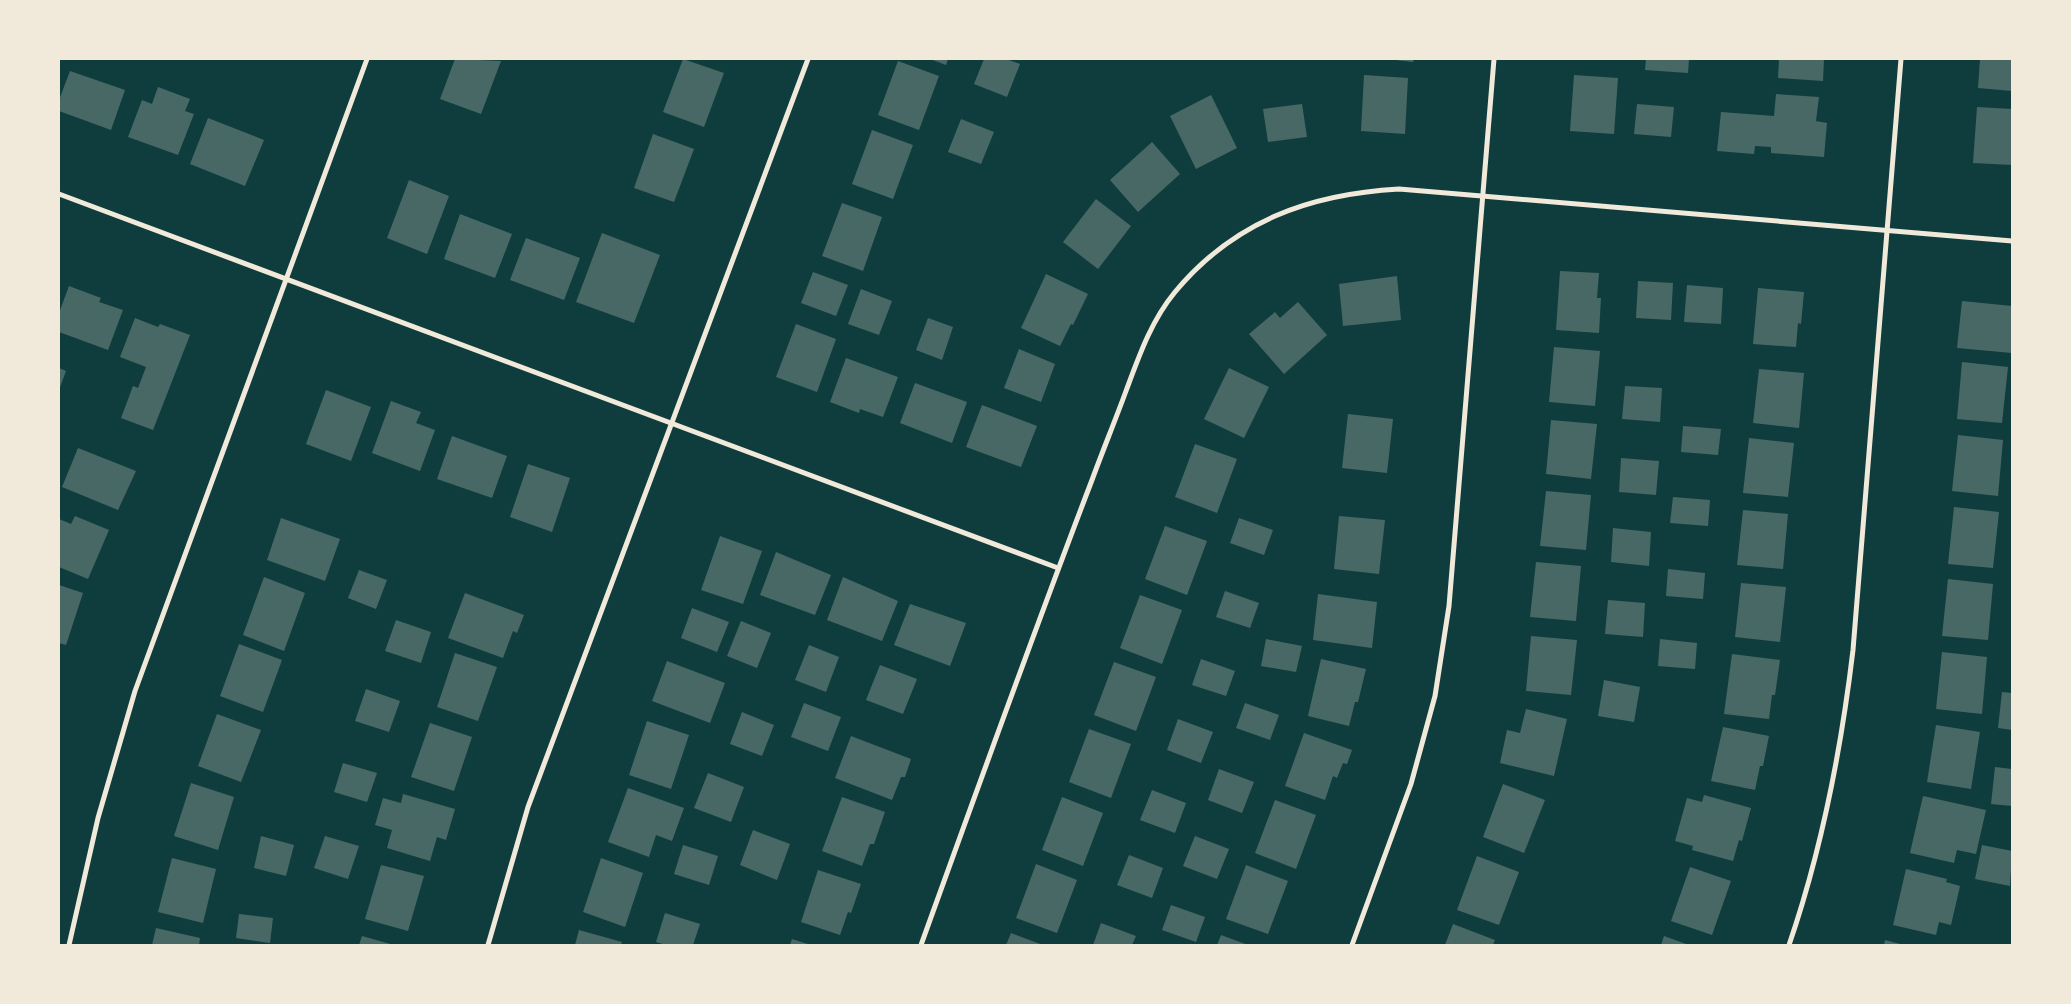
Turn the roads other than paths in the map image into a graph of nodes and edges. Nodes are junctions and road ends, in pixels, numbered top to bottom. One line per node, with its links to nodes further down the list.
1 (367, 59): 9 (street)
2 (808, 59): 10 (street)
3 (1494, 59): 6 (street)
4 (1900, 59): 7 (street)
5 (59, 194): 9 (street)
6 (1483, 197): 7 (street); 11 (street); 15 (street)
7 (1887, 231): 8 (street); 16 (street)
8 (2012, 241)
9 (284, 279): 10 (street); 12 (street)
10 (671, 425): 11 (street); 13 (street)
11 (1058, 568): 14 (street)
12 (69, 945)
13 (488, 945)
14 (921, 945)
15 (1352, 945)
16 (1789, 945)

